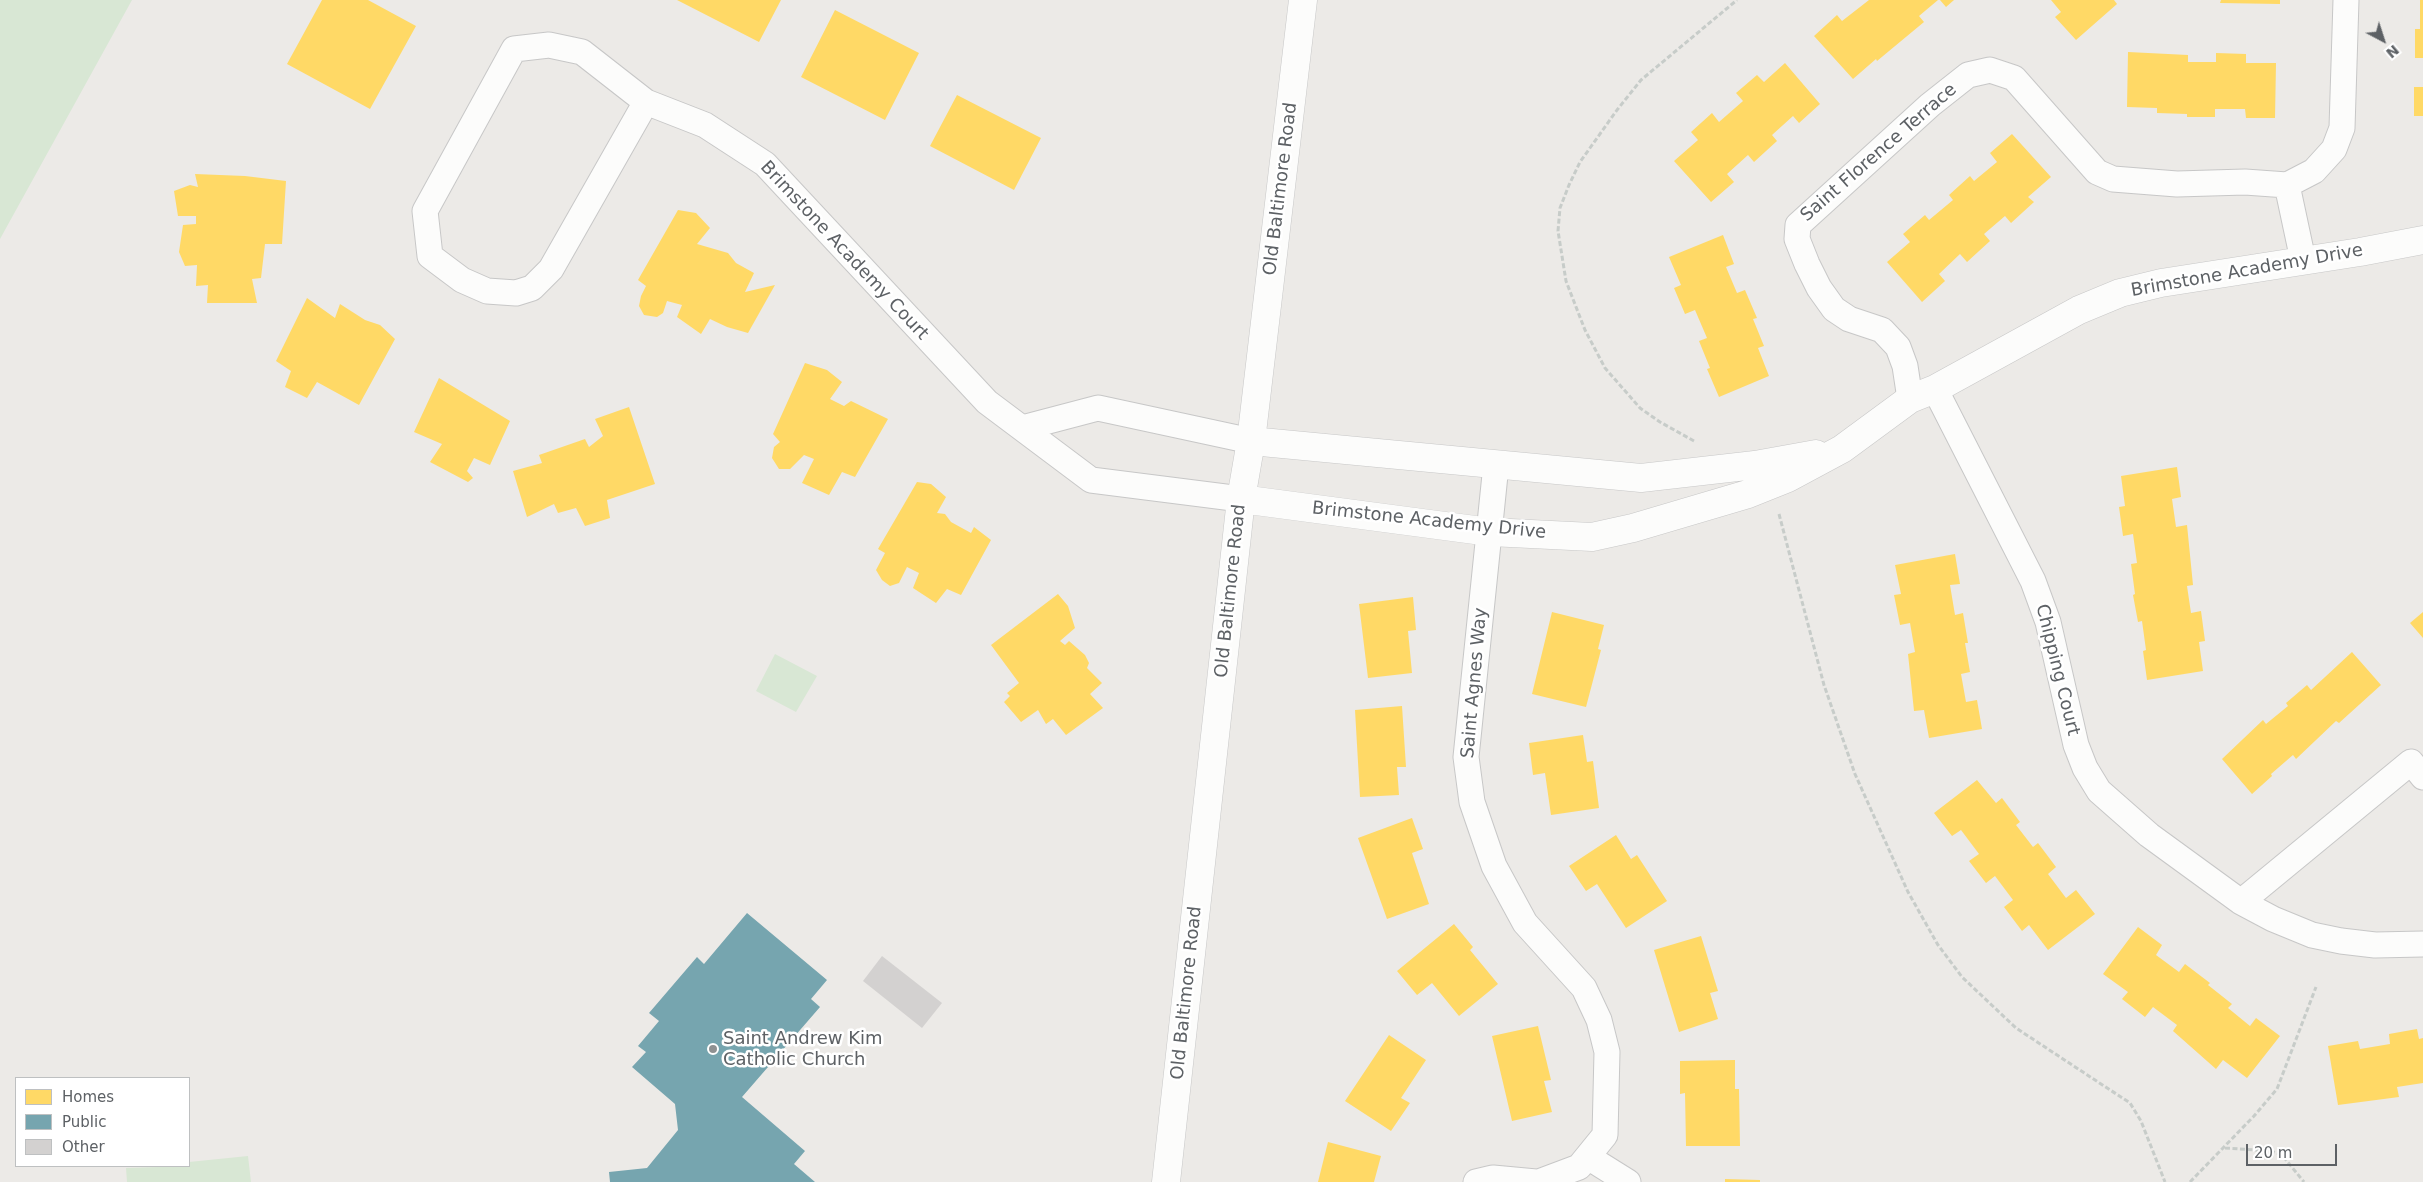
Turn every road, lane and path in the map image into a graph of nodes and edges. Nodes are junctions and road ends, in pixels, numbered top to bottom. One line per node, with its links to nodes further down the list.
1 (1303, 0): 11 (street, Old Baltimore Road)
2 (1737, 0): 12 (path)
3 (2346, 0): 5 (street)
4 (646, 102): 4 (street, Brimstone Academy Court); 10 (street, Brimstone Academy Court)
5 (2286, 185): 7 (street); 9 (street, Saint Florence Terrace)
6 (2423, 240): 7 (street, Brimstone Academy Drive)
7 (2303, 260): 8 (street, Brimstone Academy Drive)
8 (1935, 389): 9 (street, Brimstone Academy Drive); 19 (street, Chipping Court)
9 (1910, 399): 13 (street, Brimstone Academy Drive)
10 (1022, 428): 11 (street); 16 (street, Brimstone Academy Court)
11 (1251, 441): 14 (street, Brimstone Academy Drive); 16 (street, Old Baltimore Road)
12 (1698, 442)
13 (1842, 449): 14 (street, Brimstone Academy Drive); 15 (street, Brimstone Academy Drive)
14 (1496, 465): 17 (street, Saint Agnes Way)
15 (1766, 487): 17 (street, Brimstone Academy Drive); 28 (path)
16 (1241, 499): 17 (street, Brimstone Academy Drive); 24 (street, Old Baltimore Road)
17 (1490, 532): 23 (street, Saint Agnes Way)
18 (2423, 776): 19 (street)
19 (2241, 902): 20 (street, Chipping Court)
20 (2423, 944)
21 (2316, 987): 22 (path)
22 (2225, 1148): 29 (path); 30 (path)
23 (1588, 1157): 26 (street, Saint Agnes Way); 27 (street)
24 (1166, 1182)
25 (1476, 1182): 26 (street, Saint Agnes Way)
26 (1538, 1182)
27 (1628, 1182)
28 (2165, 1182)
29 (2190, 1182)
30 (2304, 1182)

